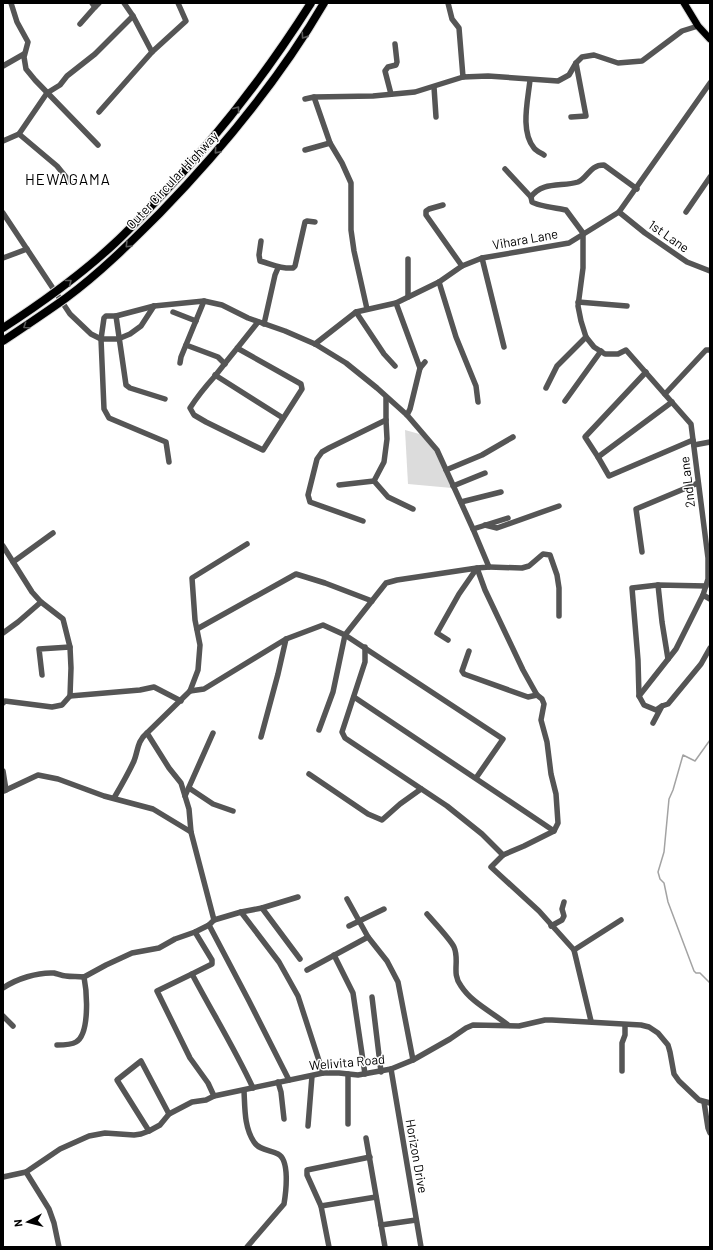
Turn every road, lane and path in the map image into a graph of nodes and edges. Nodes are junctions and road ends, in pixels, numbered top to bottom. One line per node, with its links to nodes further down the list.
1 (11, 3): 15 (street)
2 (124, 3): 9 (street)
3 (178, 3): 14 (street)
4 (311, 3): 67 (highway, Outer Circular Highway, one-way to 4, bridge)
5 (324, 3): 71 (highway, Outer Circular Highway, one-way to 71, bridge)
6 (448, 3): 18 (street)
7 (684, 3): 11 (main road)
8 (96, 4): 10 (street)
9 (133, 16): 14 (street); 22 (street)
10 (80, 24)
11 (698, 26): 12 (main road); 16 (street)
12 (710, 40)
13 (395, 44): 23 (street)
14 (152, 52): 26 (street)
15 (24, 54): 17 (street); 22 (street)
16 (576, 63): 19 (street); 28 (street)
17 (3, 66)
18 (463, 77): 19 (street); 21 (street)
19 (530, 80): 34 (street)
20 (710, 83): 38 (street, Vihara Lane)
21 (434, 87): 23 (street); 27 (street)
22 (47, 93): 29 (street); 32 (street)
23 (391, 94): 24 (street)
24 (314, 97): 25 (street); 31 (street)
25 (305, 99)
26 (99, 112)
27 (436, 116)
28 (571, 117)
29 (19, 134): 30 (street); 37 (street)
30 (3, 141)
31 (330, 143): 33 (street); 61 (street)
32 (98, 145)
33 (305, 150)
34 (544, 155)
35 (505, 169): 39 (street)
36 (710, 177): 42 (street)
37 (70, 182)
38 (636, 188): 39 (street); 41 (street, Vihara Lane)
39 (531, 196): 45 (street)
40 (443, 205): 51 (street)
41 (619, 212): 45 (street, Vihara Lane); 53 (street, 1st Lane)
42 (686, 212)
43 (3, 213): 47 (street)
44 (314, 222): 52 (street)
45 (583, 233): 49 (street, Vihara Lane); 57 (street)
46 (261, 241): 52 (street)
47 (27, 248): 48 (street); 69 (street)
48 (3, 258)
49 (482, 258): 51 (street, Vihara Lane); 74 (street)
50 (408, 259): 55 (street)
51 (462, 266): 54 (street, Vihara Lane)
52 (278, 268): 66 (street)
53 (710, 270)
54 (439, 282): 55 (street, Vihara Lane); 90 (street)
55 (408, 297): 58 (street, Vihara Lane)
56 (204, 301): 59 (street); 65 (street); 66 (street)
57 (578, 302): 60 (street); 68 (street)
58 (396, 303): 61 (street, Vihara Lane); 82 (street)
59 (154, 306): 64 (street); 70 (street)
60 (627, 306)
61 (366, 309): 63 (street, Vihara Lane)
62 (173, 312): 65 (street)
63 (356, 312): 72 (street, Vihara Lane); 81 (street)
64 (116, 316): 69 (street); 70 (street)
65 (196, 320): 73 (street)
66 (261, 323): 72 (street); 75 (street)
67 (3, 328)
68 (586, 337): 77 (street); 85 (street)
69 (101, 339): 70 (street); 99 (street)
70 (118, 339): 88 (street)
71 (3, 341)
72 (315, 344): 87 (street)
73 (186, 345): 79 (street); 80 (street)
74 (504, 347)
75 (237, 348): 80 (street); 93 (street)
76 (710, 350): 86 (street)
77 (601, 351): 83 (street, 2nd Lane); 89 (street)
78 (425, 362): 82 (street)
79 (180, 363)
80 (225, 364): 84 (street)
81 (395, 366)
82 (420, 368): 92 (street)
83 (646, 372): 86 (street, 2nd Lane); 98 (street)
84 (215, 375): 93 (street); 93 (street)
85 (546, 388)
86 (665, 394): 91 (street, 2nd Lane)
87 (386, 398): 92 (street); 94 (street)
88 (165, 399)
89 (565, 401)
90 (478, 402)
91 (672, 402): 96 (street, 2nd Lane); 98 (street)
92 (407, 415): 100 (street)
93 (283, 418)
94 (386, 420): 102 (street); 111 (street)
95 (513, 437): 100 (street)
96 (694, 442): 97 (street); 98 (street); 103 (street, 2nd Lane)
97 (710, 442)
98 (598, 457)
99 (169, 462)
100 (446, 470): 105 (street)
101 (485, 473): 105 (street)
102 (374, 481): 104 (street); 109 (street)
103 (698, 483): 117 (street); 118 (street, 2nd Lane)
104 (339, 485)
105 (453, 486): 107 (street)
106 (502, 492): 107 (street)
107 (461, 502): 113 (street)
108 (558, 506): 112 (street)
109 (412, 509)
110 (508, 518): 112 (street)
111 (363, 521)
112 (485, 525): 113 (street)
113 (473, 529): 120 (street)
114 (53, 533): 119 (street)
115 (247, 544): 129 (street)
116 (3, 546): 119 (street)
117 (642, 552)
118 (709, 558): 123 (street, 2nd Lane)
119 (13, 562): 127 (street)
120 (489, 567): 121 (street); 128 (street)
121 (477, 568): 126 (street); 133 (street); 143 (street)
122 (658, 585): 123 (street); 138 (street); 144 (street)
123 (706, 586): 124 (street, 2nd Lane)
124 (703, 595): 125 (street); 138 (street, 2nd Lane)
125 (710, 599)
126 (372, 601): 129 (street); 131 (street)
127 (41, 602): 130 (street); 134 (street)
128 (559, 616)
129 (197, 629): 140 (street)
130 (3, 633)
131 (345, 635): 132 (street); 135 (street); 149 (street)
132 (286, 639): 140 (street); 152 (street)
133 (448, 640)
134 (70, 647): 139 (street); 141 (street)
135 (365, 648): 142 (street); 155 (street)
136 (710, 648): 147 (street)
137 (469, 651): 143 (street)
138 (668, 659): 144 (street, 2nd Lane)
139 (42, 676)
140 (190, 691): 145 (street)
141 (70, 696): 145 (street); 146 (street)
142 (354, 696): 155 (street); 157 (street)
143 (537, 696): 162 (street)
144 (639, 696): 147 (street)
145 (181, 700): 150 (street)
146 (3, 703)
147 (662, 706): 148 (street)
148 (653, 723)
149 (319, 730)
150 (146, 733): 159 (street); 160 (street)
151 (214, 733): 156 (street)
152 (261, 737)
153 (3, 771): 158 (street)
154 (309, 774): 157 (street)
155 (476, 778): 162 (street)
156 (189, 788): 159 (street); 161 (street)
157 (421, 789): 164 (street)
158 (4, 791): 160 (street)
159 (185, 796): 163 (street)
160 (114, 798): 163 (street)
161 (233, 811)
162 (554, 831): 164 (street)
163 (191, 832): 172 (street)
164 (503, 855): 177 (street)
165 (298, 897): 168 (street)
166 (347, 899): 174 (street)
167 (564, 902): 177 (street)
168 (262, 908): 170 (street); 182 (street)
169 (384, 909): 174 (street)
170 (241, 912): 172 (street); 198 (street)
171 (427, 914): 192 (street)
172 (214, 920): 175 (street)
173 (621, 920): 180 (street)
174 (360, 921): 176 (street); 179 (street)
175 (209, 925): 178 (street); 202 (street)
176 (349, 926)
177 (551, 926): 180 (street)
178 (195, 932): 184 (street); 185 (street)
179 (368, 937): 181 (street); 194 (street)
180 (574, 950): 189 (street)
181 (334, 955): 183 (street); 200 (street)
182 (300, 959)
183 (307, 970)
184 (192, 974): 204 (street); 206 (street)
185 (84, 977): 186 (street); 193 (street)
186 (3, 988)
187 (372, 997): 197 (street)
188 (3, 1016): 191 (street)
189 (591, 1021): 190 (street, Welivita Road); 192 (street, Welivita Road)
190 (625, 1025): 196 (street); 207 (street, Welivita Road)
191 (13, 1026)
192 (508, 1026): 194 (street, Welivita Road)
193 (57, 1046)
194 (413, 1060): 195 (street, Welivita Road)
195 (391, 1069): 197 (street, Welivita Road); 220 (street, Horizon Drive)
196 (622, 1071)
197 (381, 1072): 200 (street, Welivita Road)
198 (322, 1074): 199 (street, Welivita Road); 201 (street, Welivita Road)
199 (348, 1074): 200 (street, Welivita Road); 210 (street)
200 (365, 1074)
201 (312, 1076): 202 (street, Welivita Road); 211 (street)
202 (289, 1080): 203 (street, Welivita Road)
203 (278, 1082): 204 (street, Welivita Road); 209 (street)
204 (253, 1088): 205 (street, Welivita Road)
205 (244, 1091): 206 (street, Welivita Road); 223 (street)
206 (214, 1096): 208 (street, Welivita Road)
207 (707, 1103): 213 (street)
208 (169, 1114): 212 (street, Welivita Road); 212 (street)
209 (284, 1120)
210 (348, 1124)
211 (308, 1126)
212 (149, 1131): 216 (street, Welivita Road)
213 (710, 1133)
214 (366, 1138): 215 (street)
215 (370, 1157): 218 (street); 219 (street)
216 (26, 1172): 217 (street, Welivita Road); 222 (street)
217 (3, 1177)
218 (376, 1197): 219 (street); 221 (street)
219 (321, 1206): 224 (street)
220 (416, 1220): 221 (street); 226 (street, Horizon Drive)
221 (381, 1224): 225 (street)
222 (59, 1247)
223 (247, 1247)
224 (329, 1247)
225 (385, 1247)
226 (421, 1247)

